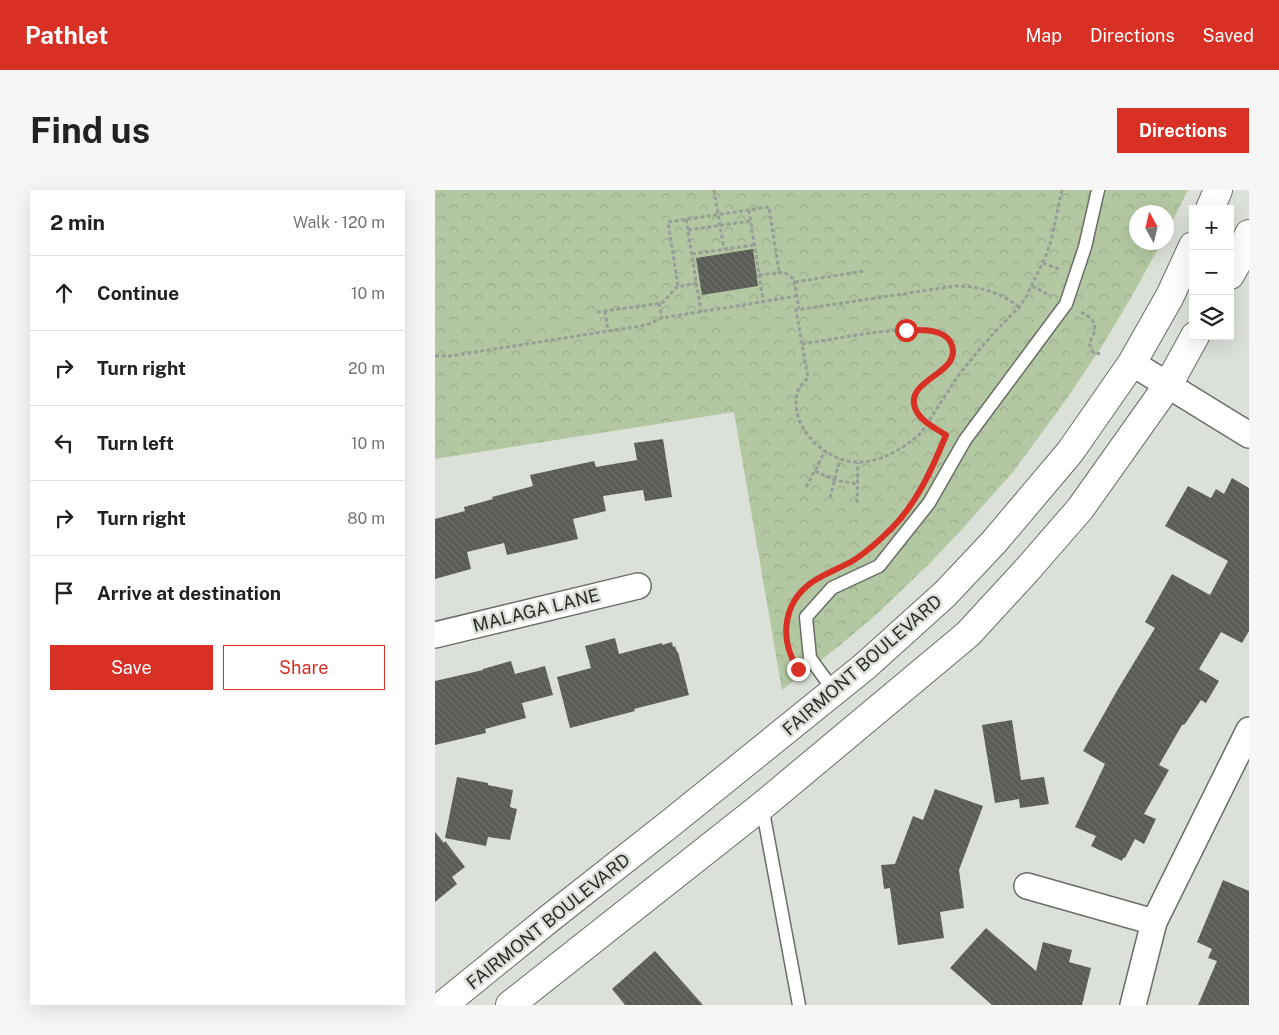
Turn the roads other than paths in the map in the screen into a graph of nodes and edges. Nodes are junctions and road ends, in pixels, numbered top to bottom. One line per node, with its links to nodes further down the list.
1 (1098, 190): 13 (lane)
2 (1218, 190): 3 (main road)
3 (1211, 205)
4 (1249, 234): 6 (main road)
5 (1191, 250): 8 (main road, FAIRMONT BOULEVARD)
6 (1234, 268)
7 (1193, 340): 9 (main road)
8 (1132, 363): 9 (street); 13 (main road, FAIRMONT BOULEVARD)
9 (1168, 385): 10 (street); 15 (main road)
10 (1249, 435)
11 (638, 586): 12 (street, MALAGA LANE)
12 (435, 635)
13 (834, 691): 18 (main road, FAIRMONT BOULEVARD)
14 (1249, 730): 17 (street)
15 (762, 806): 19 (main road); 20 (lane)
16 (1027, 886): 17 (street)
17 (1154, 922): 21 (street)
18 (443, 1005)
19 (510, 1005)
20 (799, 1005)
21 (1133, 1005)

